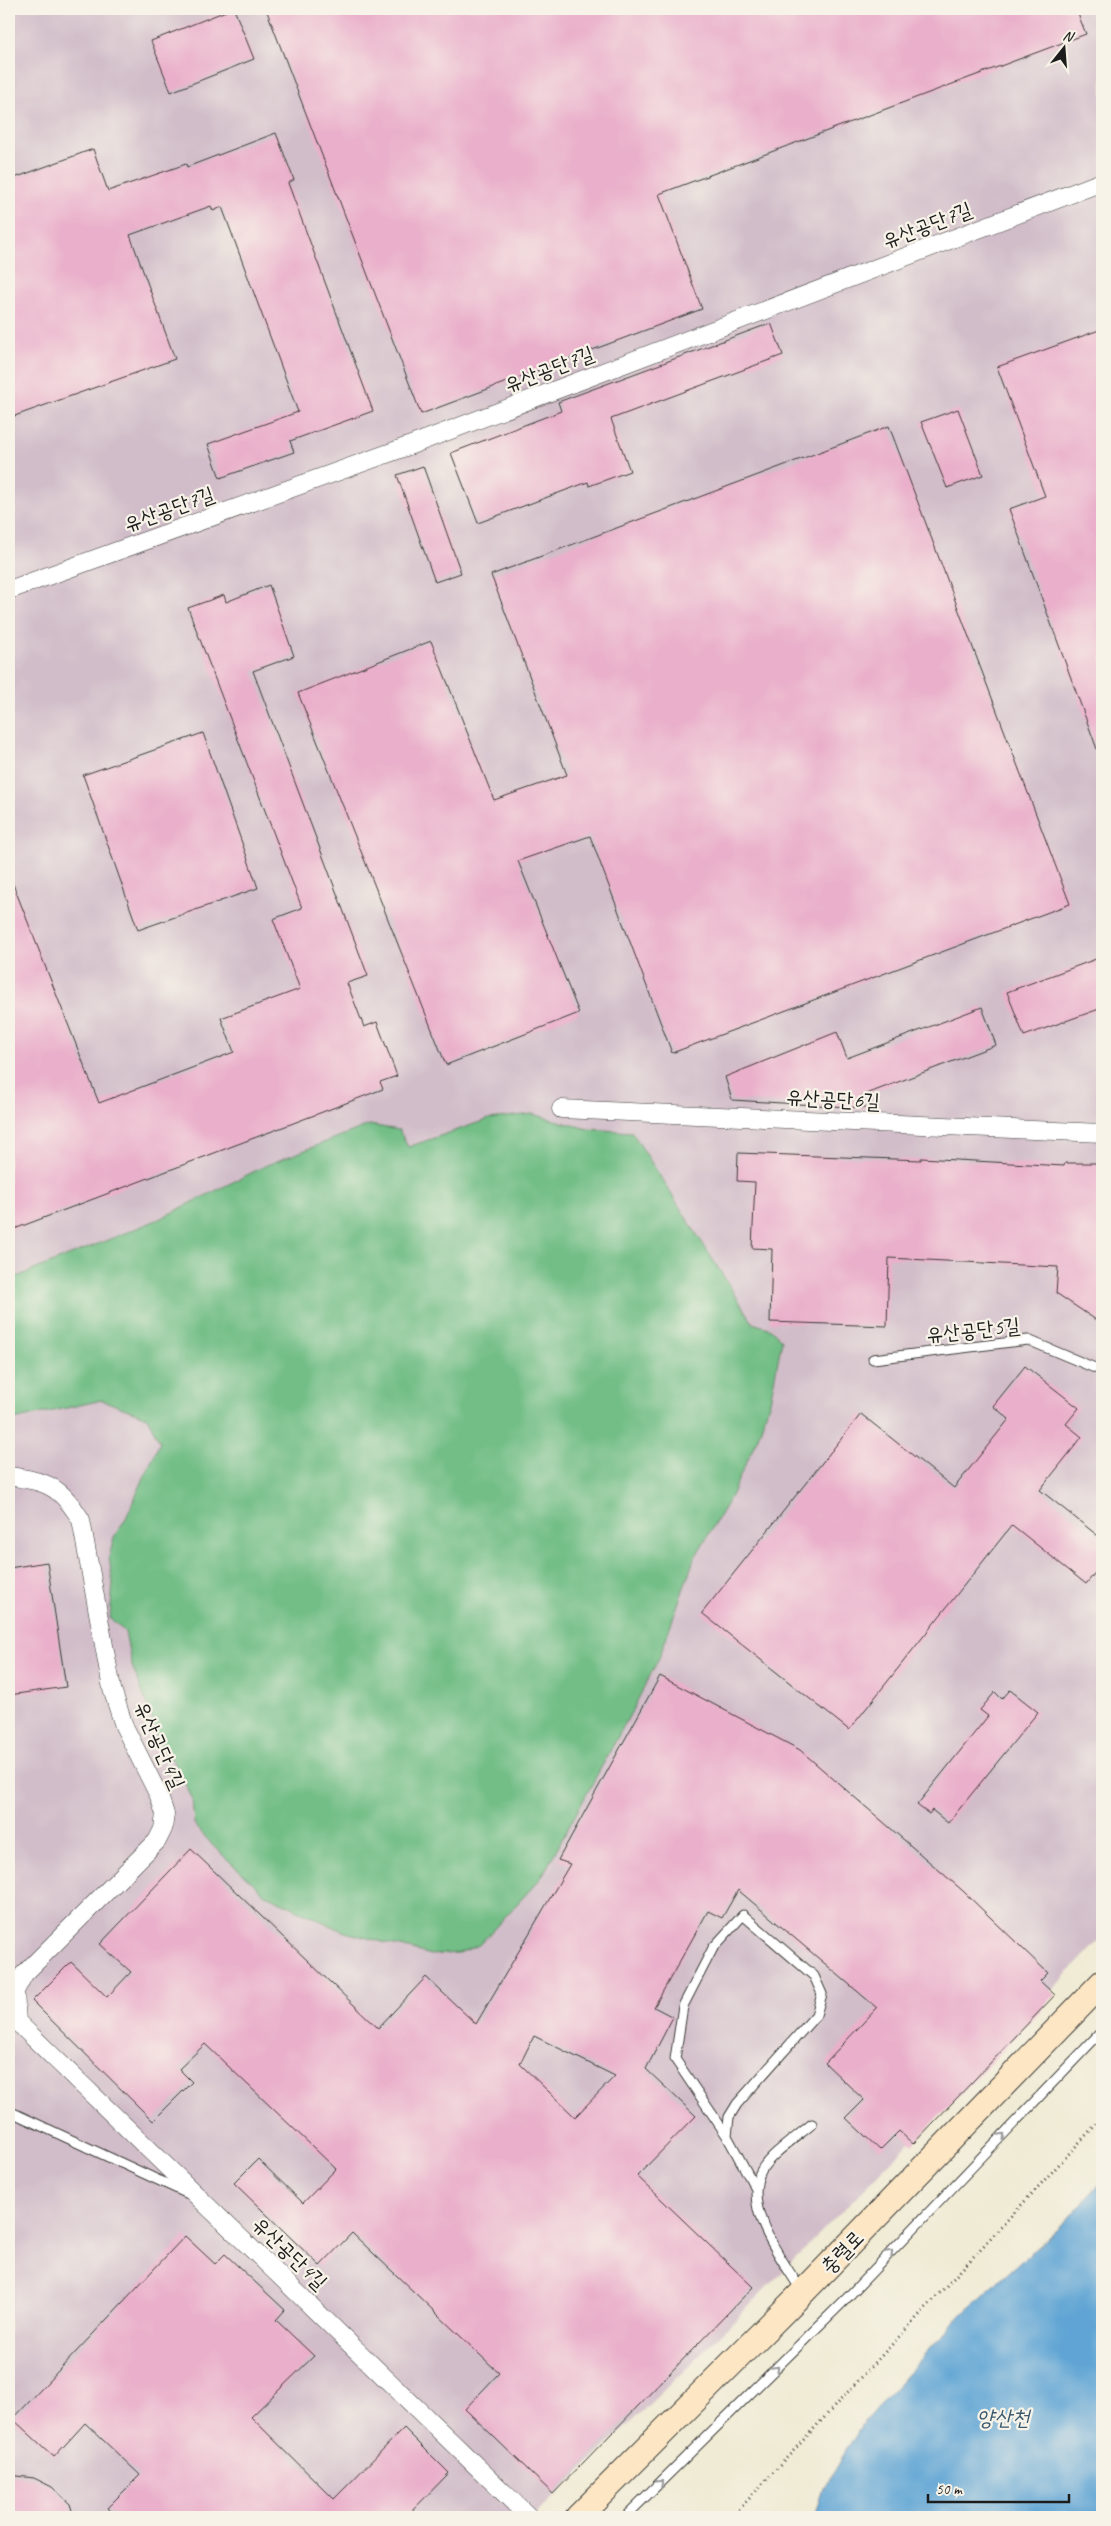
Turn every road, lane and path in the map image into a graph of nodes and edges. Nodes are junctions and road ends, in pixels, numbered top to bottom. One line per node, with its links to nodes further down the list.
1 (1102, 182): 2 (street, 유산공단7길)
2 (9, 590)
3 (561, 1109): 4 (street, 유산공단6길)
4 (1102, 1134)
5 (873, 1359): 6 (lane, 유산공단5길)
6 (1102, 1371)
7 (9, 1476): 9 (street, 유산공단4길)
8 (1102, 1983): 17 (main road, 충렬로)
9 (13, 2018): 18 (street, 유산공단4길)
10 (1102, 2032): 20 (lane, one-way to 10)
11 (9, 2111): 16 (lane)
12 (1102, 2118): 21 (path)
13 (812, 2124): 15 (lane)
14 (727, 2136): 14 (lane); 15 (lane)
15 (756, 2189): 17 (lane)
16 (196, 2198)
17 (803, 2292): 19 (main road, 충렬로)
18 (529, 2517)
19 (578, 2517)
20 (625, 2517)
21 (732, 2517)

